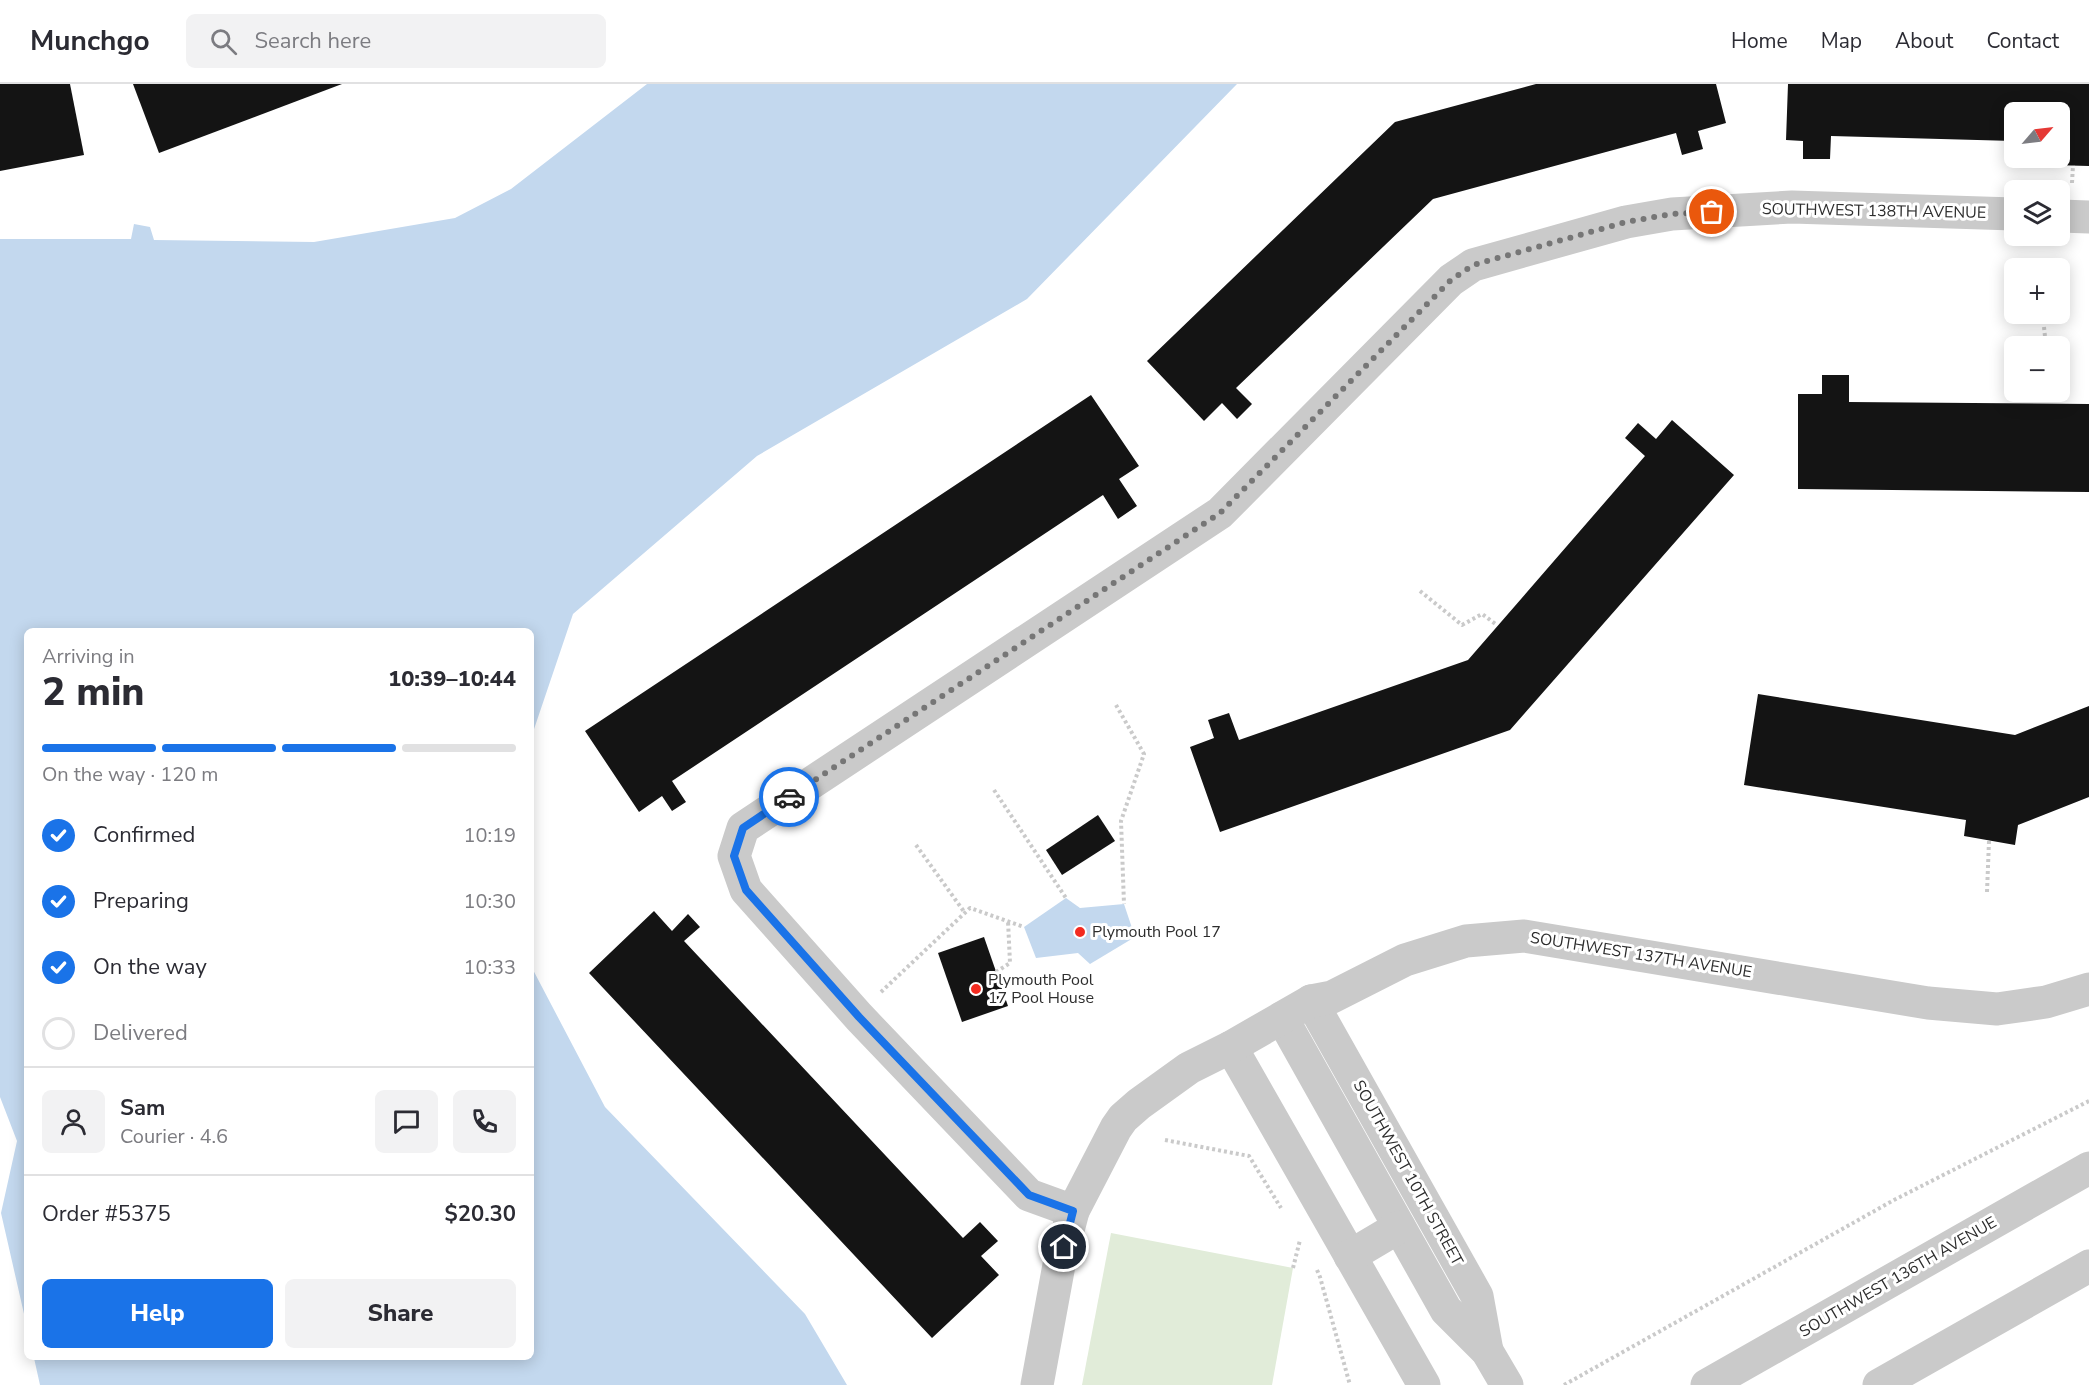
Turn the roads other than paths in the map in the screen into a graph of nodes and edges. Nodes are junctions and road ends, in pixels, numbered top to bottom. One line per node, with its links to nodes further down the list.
1 (2004, 214): 9 (street, SOUTHWEST 138TH AVENUE)
2 (2070, 216): 3 (street)
3 (2089, 216)
4 (2089, 989): 5 (street, SOUTHWEST 137TH AVENUE)
5 (1311, 1001): 6 (street, SOUTHWEST 137TH AVENUE); 13 (street, SOUTHWEST 10TH STREET)
6 (1282, 1018): 7 (street, SOUTHWEST 137TH AVENUE); 10 (street, SOUTHWEST 10TH STREET)
7 (1231, 1047): 9 (street, SOUTHWEST 137TH AVENUE); 11 (street)
8 (2089, 1168): 17 (street, SOUTHWEST 136TH AVENUE)
9 (1073, 1211): 14 (street, SOUTHWEST 137TH AVENUE)
10 (1399, 1227): 11 (street); 13 (street, SOUTHWEST 10TH STREET)
11 (1350, 1256): 15 (street)
12 (2089, 1266): 18 (street)
13 (1487, 1350): 16 (street, SOUTHWEST 10TH STREET)
14 (1036, 1385)
15 (1424, 1385)
16 (1507, 1385)
17 (1707, 1385)
18 (1879, 1385)

